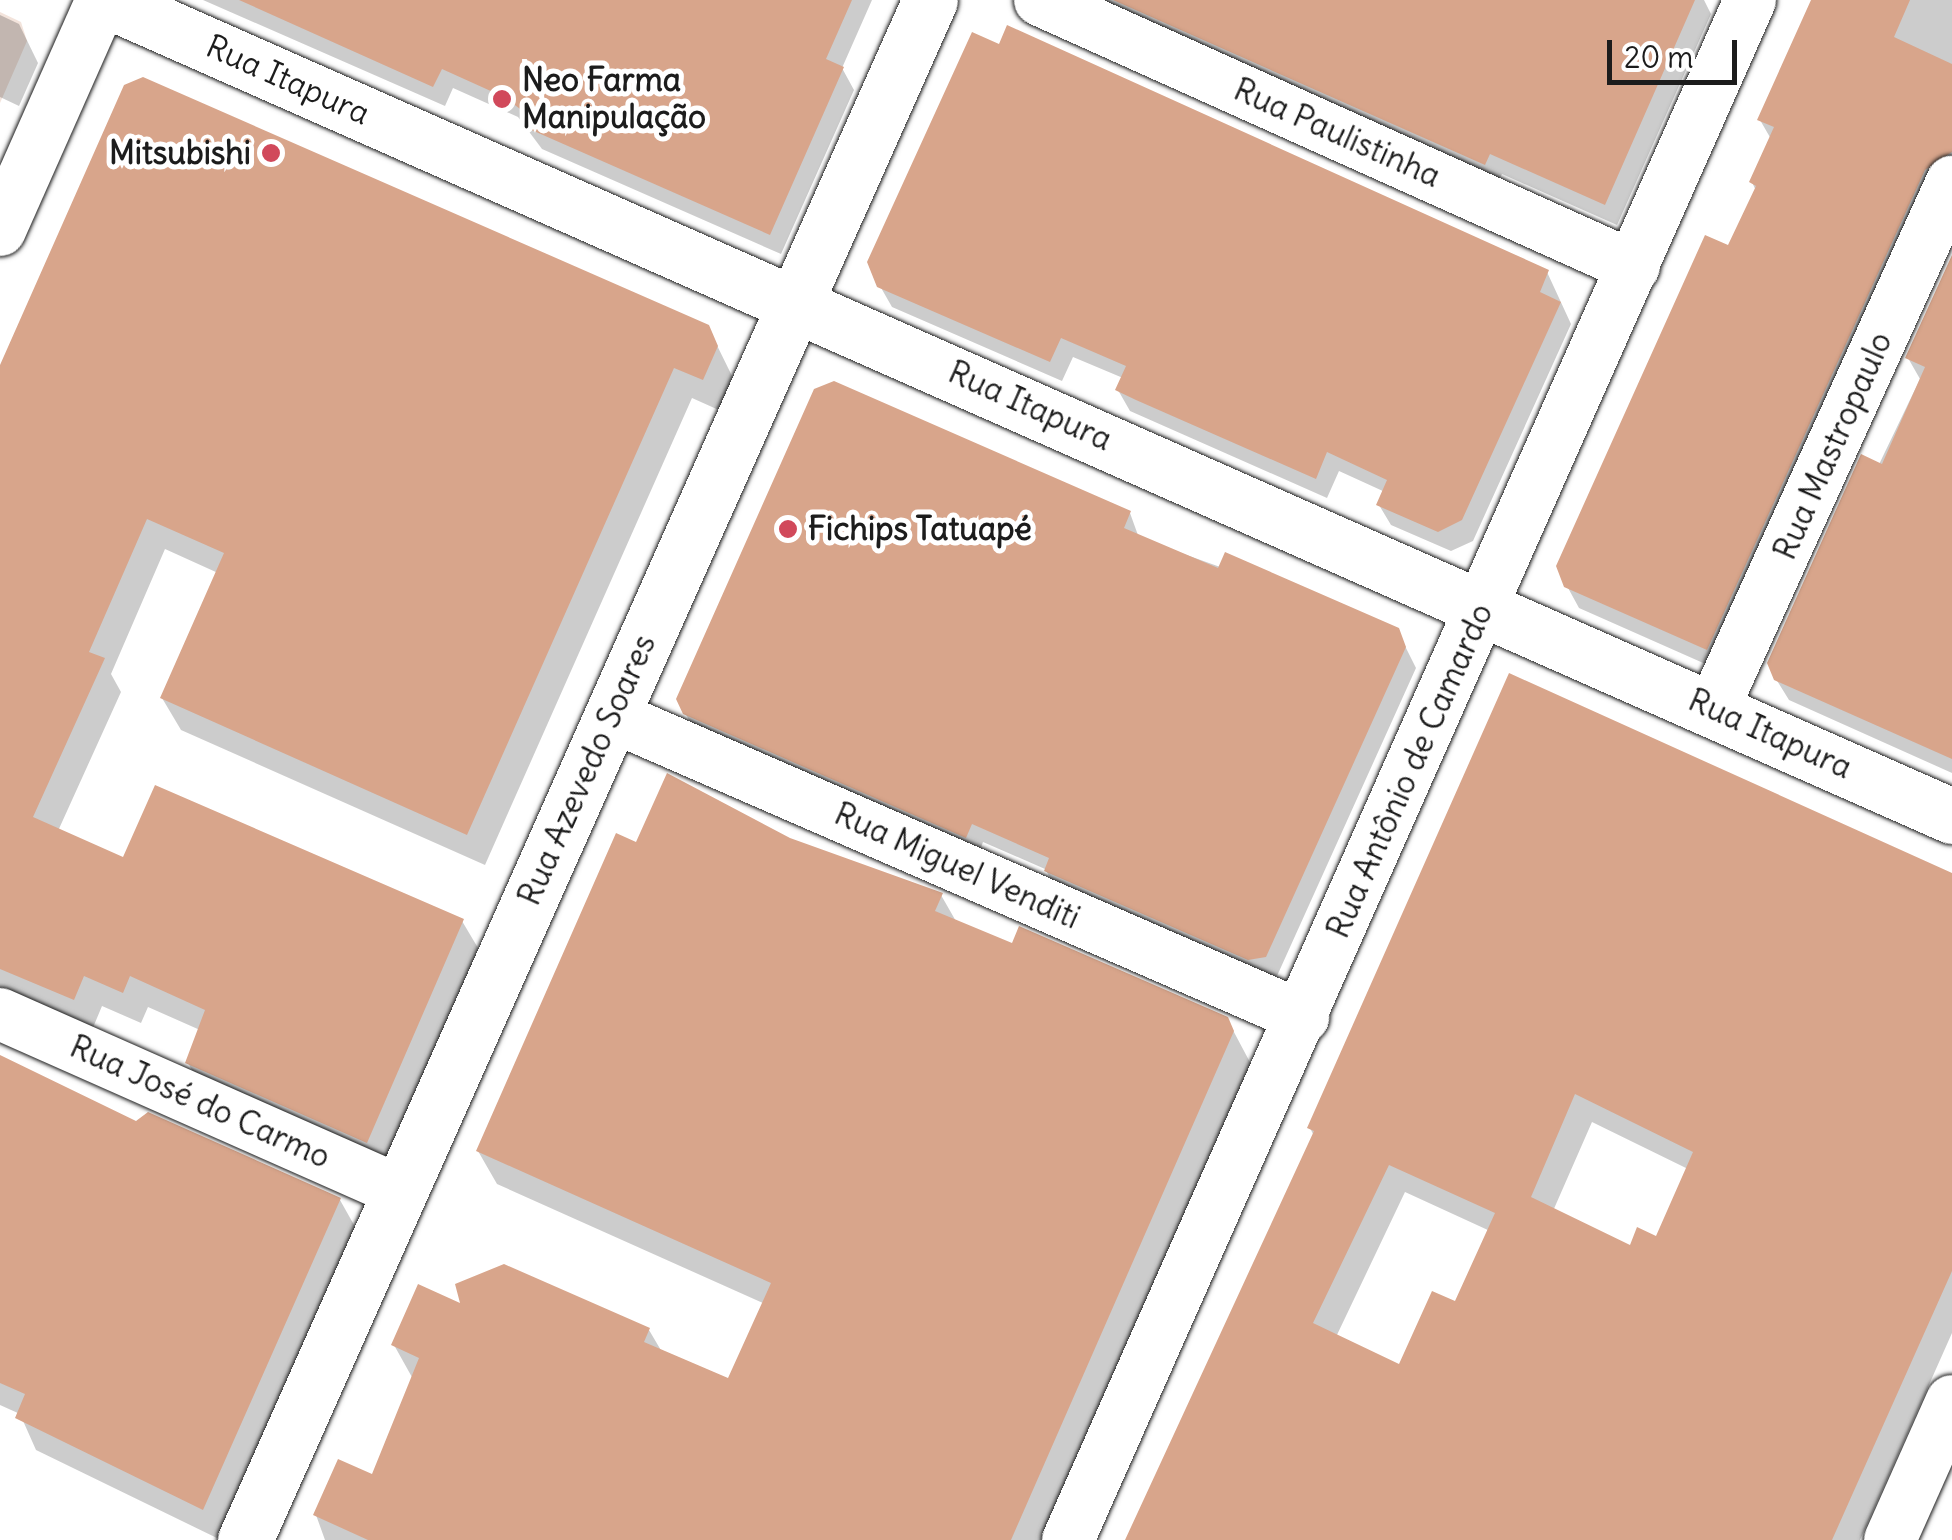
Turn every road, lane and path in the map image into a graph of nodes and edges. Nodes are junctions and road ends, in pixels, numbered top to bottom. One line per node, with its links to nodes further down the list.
1 (104, 0): 6 (street); 8 (street, Rua Itapura)
2 (930, 0): 8 (street, Rua Azevedo Soares)
3 (1040, 0): 7 (street, Rua Paulistinha)
4 (1750, 0): 7 (street, Rua Antônio de Camardo)
5 (1952, 182): 10 (street, Rua Mastropaulo)
6 (0, 230)
7 (1634, 267): 9 (street, Rua Antônio de Camardo)
8 (794, 302): 9 (street, Rua Itapura); 11 (street, Rua Azevedo Soares)
9 (1482, 606): 10 (street, Rua Itapura); 14 (street, Rua Antônio de Camardo)
10 (1713, 709): 12 (street, Rua Itapura)
11 (612, 716): 14 (street, Rua Miguel Venditi); 15 (street, Rua Azevedo Soares)
12 (1952, 816)
13 (0, 1014): 15 (street, Rua José do Carmo)
14 (1303, 1017): 18 (street, Rua Antônio de Camardo)
15 (400, 1191): 17 (street, Rua Azevedo Soares)
16 (1947, 1426): 19 (street)
17 (244, 1540)
18 (1068, 1540)
19 (1890, 1540)

